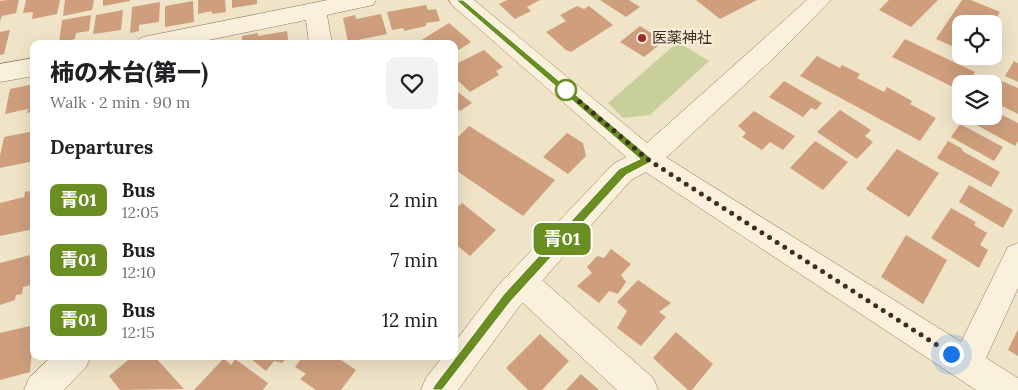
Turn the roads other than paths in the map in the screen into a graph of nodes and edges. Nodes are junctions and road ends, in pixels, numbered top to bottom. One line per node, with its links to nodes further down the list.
1 (365, 0): 4 (street)
2 (460, 0): 9 (street)
3 (820, 0): 9 (street)
4 (315, 10): 5 (street); 6 (street)
5 (168, 40)
6 (320, 40)
7 (30, 68): 8 (street)
8 (0, 73)
9 (647, 159): 11 (street); 13 (street)
10 (1018, 256): 13 (street)
11 (522, 282): 15 (street); 16 (street)
12 (68, 360): 14 (street)
13 (967, 364): 17 (street)
14 (41, 390)
15 (438, 390)
16 (641, 390)
17 (1006, 390)

